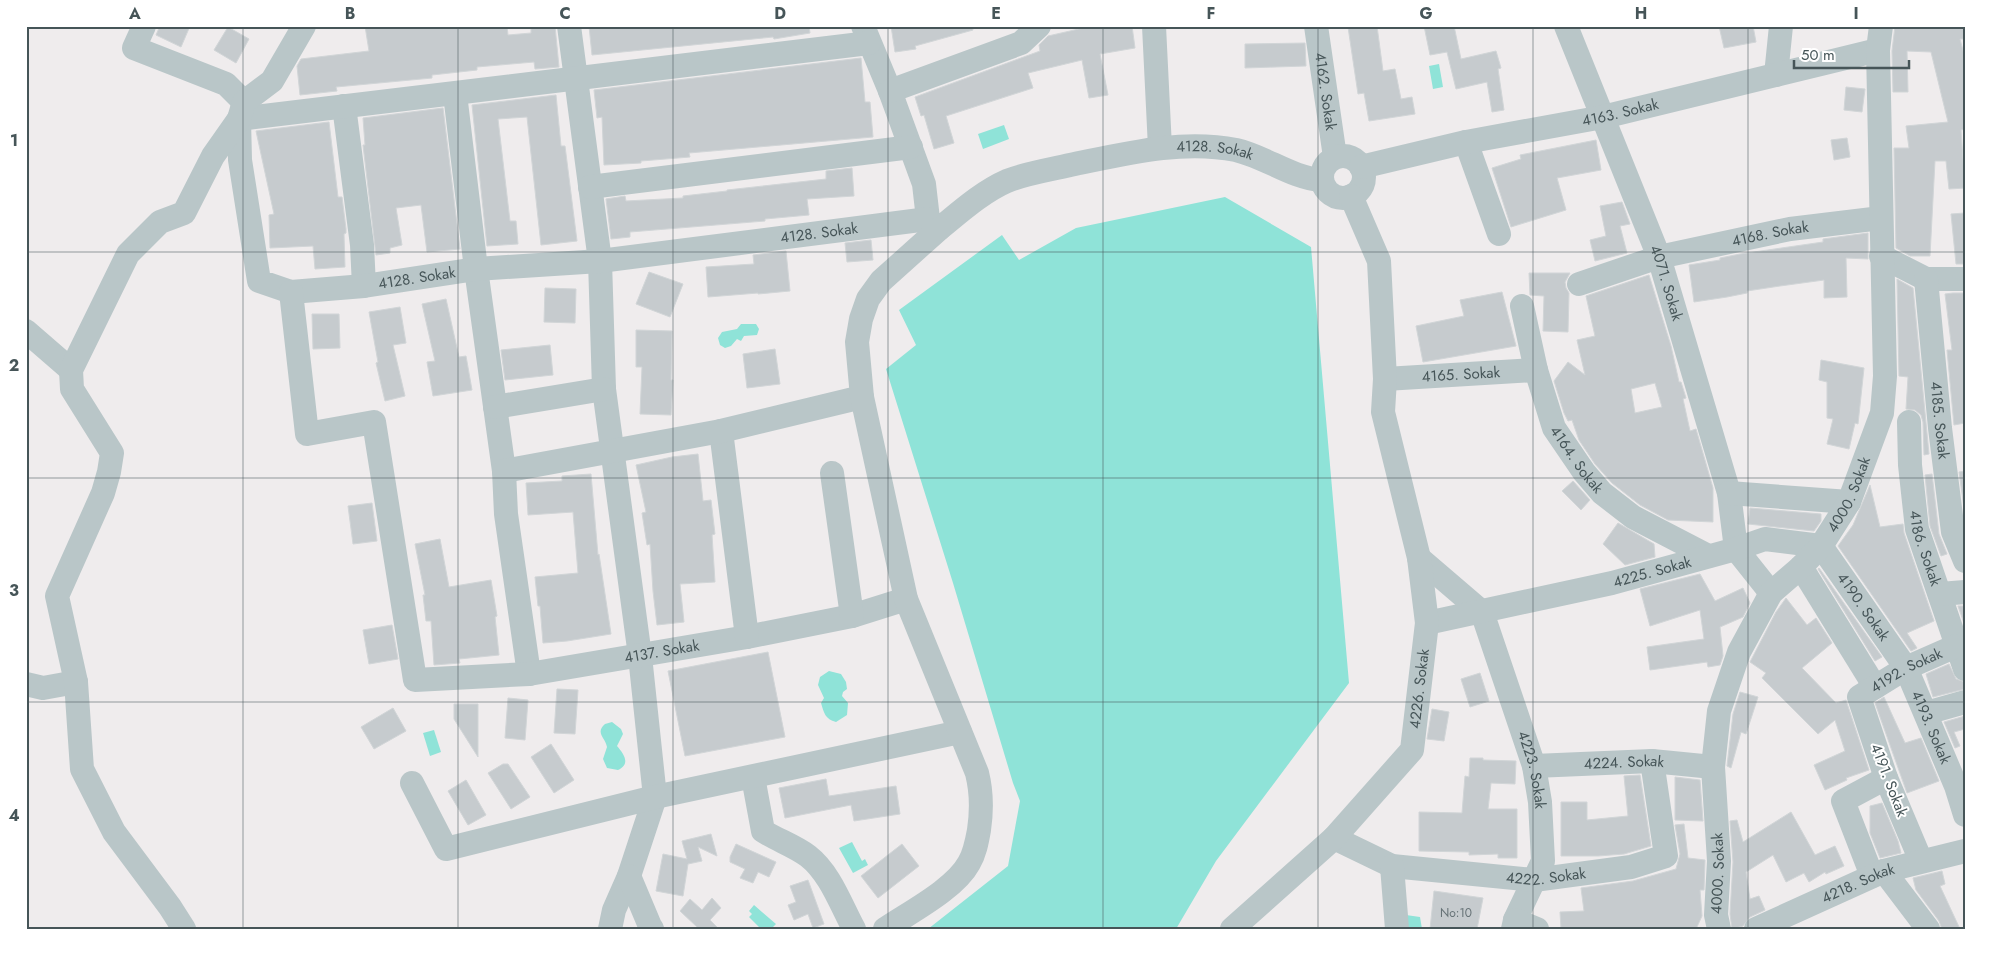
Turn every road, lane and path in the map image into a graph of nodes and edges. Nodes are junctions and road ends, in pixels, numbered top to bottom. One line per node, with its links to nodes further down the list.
1 (144, 26): 17 (street)
2 (304, 26): 17 (street)
3 (569, 26): 13 (street)
4 (1039, 26): 14 (street)
5 (1154, 26): 21 (street)
6 (1316, 26): 22 (street, 4162. Sokak)
7 (1566, 26): 18 (street, 4071. Sokak)
8 (1781, 26): 12 (street)
9 (1881, 26): 11 (street, 4000. Sokak)
10 (866, 35): 13 (street); 14 (street)
11 (1878, 50): 12 (street, 4163. Sokak); 27 (street, 4000. Sokak)
12 (1776, 75): 18 (street, 4163. Sokak)
13 (576, 79): 15 (street); 25 (street)
14 (890, 91): 20 (street)
15 (455, 94): 16 (street); 33 (street)
16 (344, 106): 17 (street); 37 (street)
17 (241, 111): 38 (street); 41 (street)
18 (1603, 117): 19 (street, 4163. Sokak); 31 (street, 4071. Sokak)
19 (1466, 142): 23 (street, 4163. Sokak); 29 (street)
20 (911, 147): 25 (street); 28 (street)
21 (1160, 148): 24 (street, 4128. Sokak); 28 (street, 4128. Sokak)
22 (1336, 157): 23 (street); 24 (street)
23 (1361, 166): 26 (street)
24 (1321, 180): 26 (street)
25 (590, 187): 32 (street)
26 (1351, 196): 43 (street)
27 (1881, 218): 30 (street, 4000. Sokak); 31 (street, 4168. Sokak)
28 (933, 224): 32 (street, 4128. Sokak); 45 (street)
29 (1499, 234)
30 (1881, 256): 34 (street); 47 (street, 4000. Sokak)
31 (1659, 257): 36 (street, 4168. Sokak); 55 (street, 4071. Sokak)
32 (600, 261): 33 (street, 4128. Sokak); 44 (street)
33 (476, 268): 37 (street, 4128. Sokak); 46 (street)
34 (1926, 278): 35 (street); 49 (street, 4185. Sokak)
35 (1965, 279)
36 (1579, 284)
37 (364, 286): 38 (street, 4128. Sokak)
38 (291, 292): 75 (street, 4137. Sokak)
39 (1522, 306): 42 (street, 4164. Sokak)
40 (26, 331): 41 (street)
41 (71, 370): 76 (street)
42 (1536, 370): 43 (street, 4165. Sokak); 59 (street, 4164. Sokak)
43 (1385, 379): 60 (street, 4226. Sokak)
44 (604, 389): 46 (street); 51 (street)
45 (862, 397): 50 (street); 66 (street)
46 (495, 407): 53 (street)
47 (1882, 413): 48 (street); 56 (street, 4000. Sokak)
48 (1909, 422): 49 (street); 65 (street, 4186. Sokak)
49 (1940, 428): 52 (street, 4185. Sokak)
50 (721, 431): 51 (street); 70 (street)
51 (612, 452): 53 (street); 72 (street)
52 (1954, 458): 61 (street, 4185. Sokak)
53 (504, 471): 75 (street)
54 (832, 473): 68 (street)
55 (1729, 493): 56 (street); 58 (street, 4071. Sokak)
56 (1849, 502): 57 (street, 4000. Sokak)
57 (1821, 546): 58 (street, 4225. Sokak); 62 (street, 4000. Sokak); 73 (street, 4190. Sokak)
58 (1736, 549): 59 (street, 4225. Sokak); 64 (street)
59 (1708, 556): 67 (street, 4225. Sokak)
60 (1419, 558): 67 (street); 69 (street, 4226. Sokak)
61 (1965, 561)
62 (1801, 567): 64 (street, 4000. Sokak); 78 (street, 4191. Sokak)
63 (1965, 592): 65 (street)
64 (1771, 593): 84 (street, 4000. Sokak)
65 (1940, 594): 71 (street, 4186. Sokak)
66 (906, 599): 68 (street, 4137. Sokak); 81 (street)
67 (1482, 612): 69 (street, 4225. Sokak); 83 (street, 4223. Sokak)
68 (852, 616): 70 (street, 4137. Sokak)
69 (1427, 623): 90 (street, 4226. Sokak)
70 (747, 637): 72 (street, 4137. Sokak)
71 (1956, 646): 73 (street, 4192. Sokak); 74 (street, 4186. Sokak)
72 (640, 656): 75 (street, 4137. Sokak); 88 (street)
73 (1906, 668): 78 (street, 4192. Sokak); 80 (street, 4193. Sokak)
74 (1965, 669)
75 (529, 674)
76 (76, 682): 77 (street); 98 (street)
77 (26, 684)
78 (1867, 692): 86 (street, 4191. Sokak)
79 (1965, 702): 80 (street)
80 (1926, 713): 89 (street, 4193. Sokak)
81 (960, 732): 85 (street); 102 (street)
82 (1652, 761): 83 (street, 4224. Sokak); 84 (street, 4224. Sokak); 96 (street, 4222. Sokak)
83 (1534, 766): 96 (street, 4223. Sokak)
84 (1714, 767): 106 (street, 4000. Sokak)
85 (753, 777): 88 (street); 101 (street)
86 (1886, 778): 92 (street, 4191. Sokak); 94 (street)
87 (412, 783): 88 (street)
88 (655, 797): 95 (street)
89 (1965, 815)
90 (1334, 838): 93 (street, 4222. Sokak); 103 (street, 4226. Sokak)
91 (1965, 851): 92 (street, 4218. Sokak)
92 (1921, 861): 94 (street, 4218. Sokak)
93 (1392, 866): 96 (street, 4222. Sokak); 104 (street)
94 (1878, 874): 107 (street, 4218. Sokak); 108 (street)
95 (629, 876): 99 (street); 100 (street)
96 (1534, 880): 97 (street, 4223. Sokak)
97 (1514, 924): 105 (street)
98 (184, 929)
99 (610, 929)
100 (652, 929)
101 (854, 929)
102 (885, 929)
103 (1232, 929)
104 (1397, 929)
105 (1537, 929)
106 (1718, 929)
107 (1756, 929)
108 (1928, 929)

